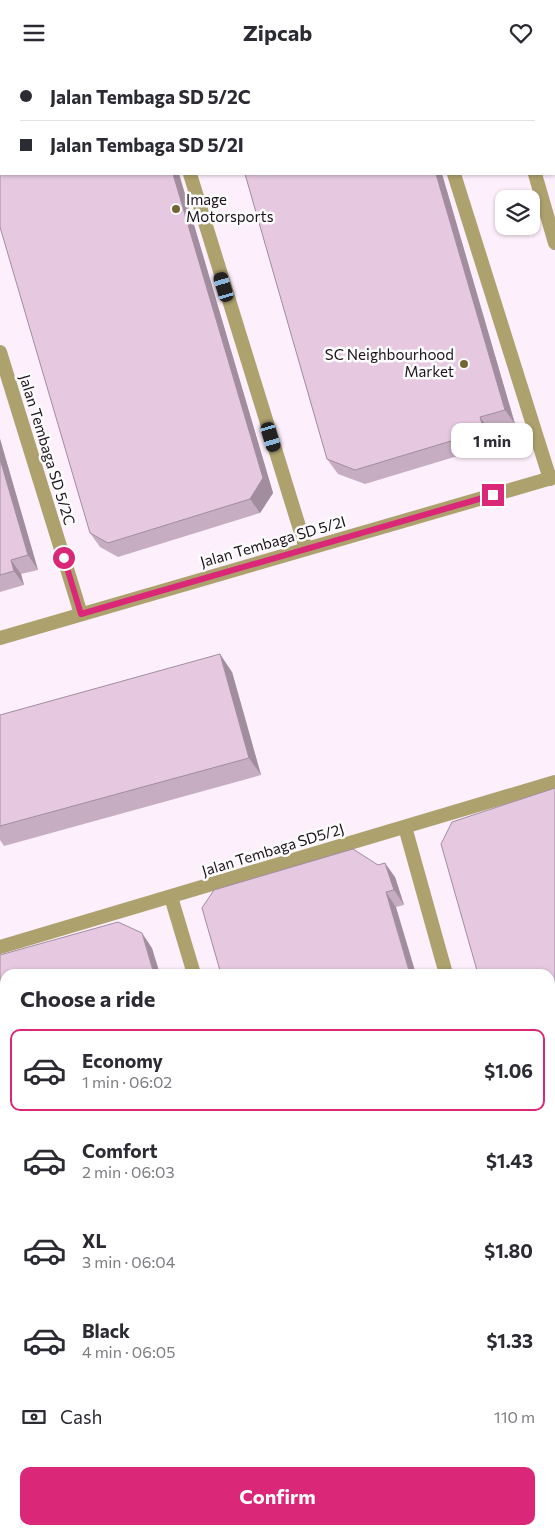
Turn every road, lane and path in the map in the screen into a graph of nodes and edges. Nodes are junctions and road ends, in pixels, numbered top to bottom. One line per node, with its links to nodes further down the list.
1 (190, 175): 7 (street)
2 (454, 175): 6 (street)
3 (535, 175): 4 (street)
4 (555, 243)
5 (0, 352): 8 (street, Jalan Tembaga SD 5/2C)
6 (552, 478): 7 (street, Jalan Tembaga SD 5/2I)
7 (306, 549): 8 (street, Jalan Tembaga SD 5/2I)
8 (81, 614): 9 (street, Jalan Tembaga SD 5/2I)
9 (0, 638)
10 (555, 781): 11 (street, Jalan Tembaga SD5/2J)
11 (405, 827): 12 (street, Jalan Tembaga SD5/2J); 15 (street)
12 (172, 897): 13 (street, Jalan Tembaga SD5/2J); 14 (street)
13 (0, 947)
14 (193, 969)
15 (445, 969)

